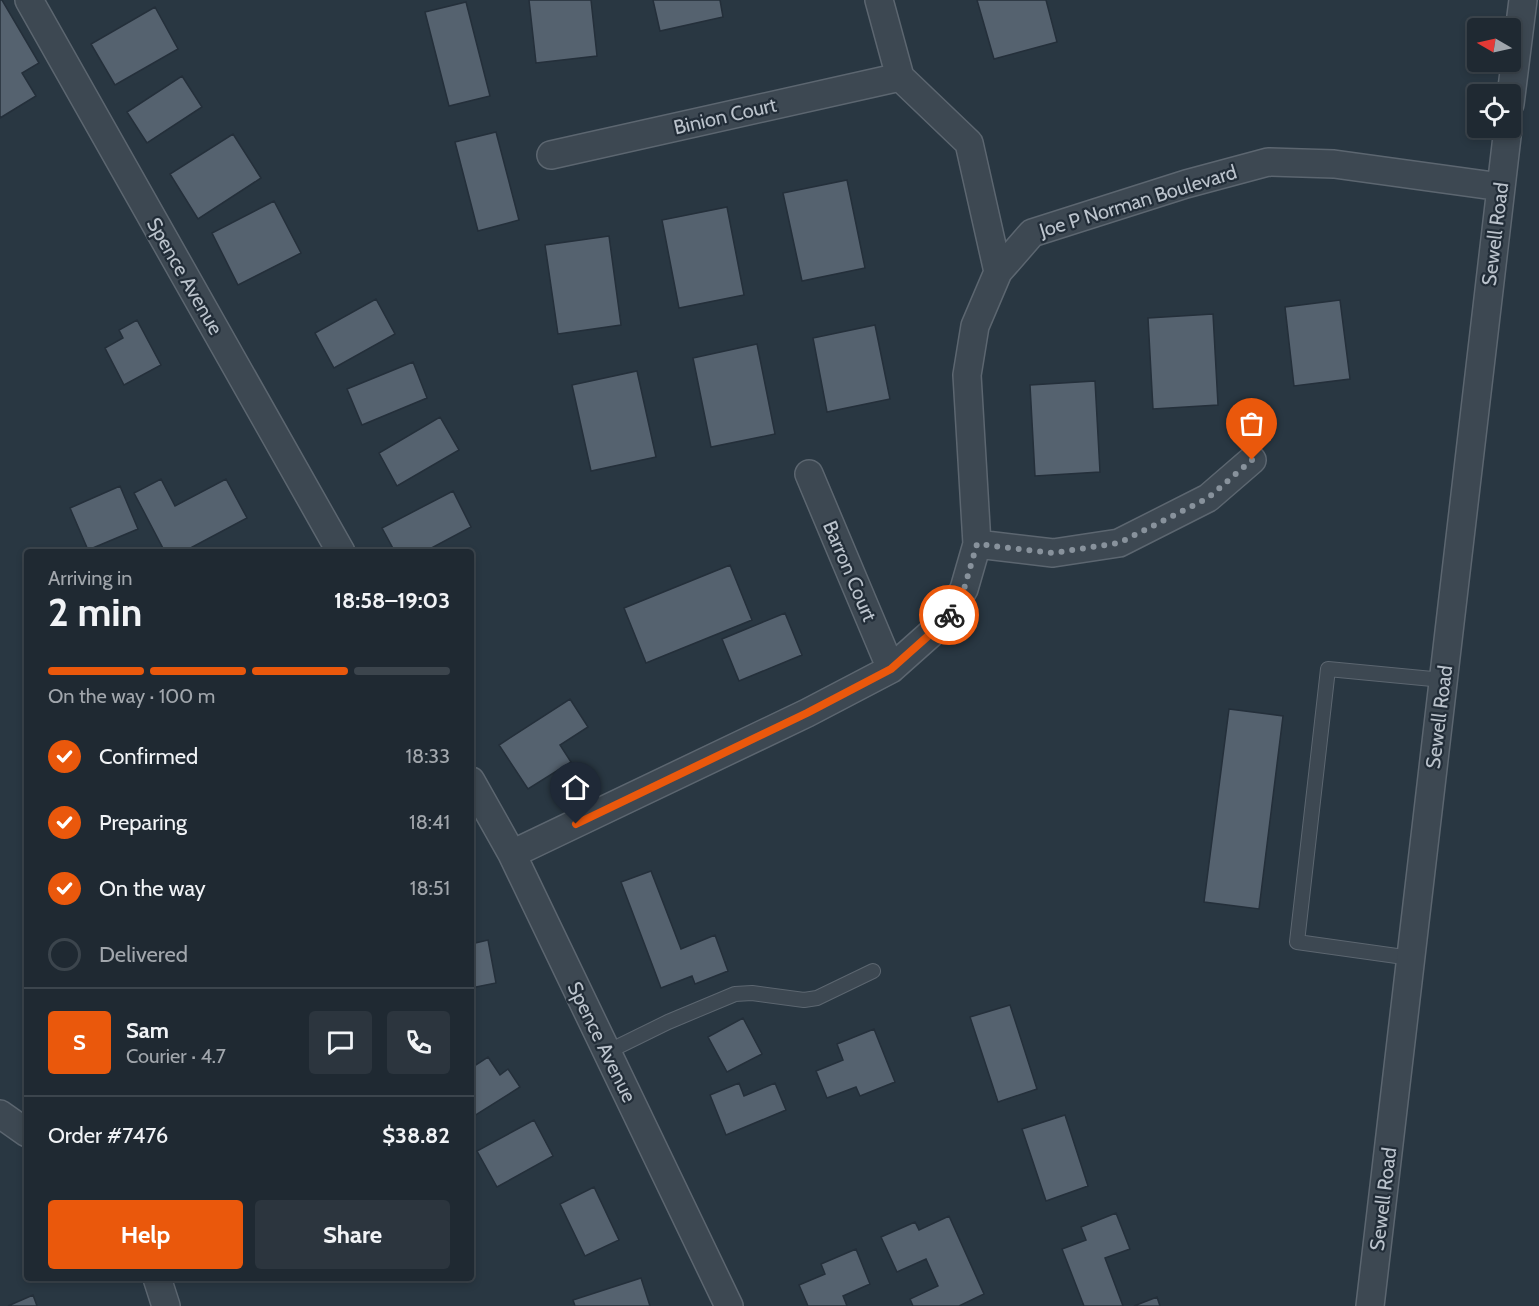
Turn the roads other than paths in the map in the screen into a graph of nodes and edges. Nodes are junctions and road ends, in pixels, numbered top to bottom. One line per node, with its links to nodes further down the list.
1 (28, 0): 13 (street, Spence Avenue)
2 (879, 0): 4 (street)
3 (1523, 0): 5 (street)
4 (900, 77): 7 (street, Binion Court); 9 (street)
5 (1512, 84)
6 (1507, 138): 8 (street, Sewell Road)
7 (550, 155)
8 (1501, 187): 9 (street, Joe P Norman Boulevard); 15 (street, Sewell Road)
9 (998, 272): 12 (street, Joe P Norman Boulevard)
10 (1252, 460): 12 (street)
11 (809, 474): 14 (street, Barron Court)
12 (977, 544): 14 (street, Joe P Norman Boulevard)
13 (339, 549)
14 (891, 669): 17 (street, Joe P Norman Boulevard)
15 (1443, 680): 18 (street, Sewell Road); 18 (lane)
16 (474, 786): 17 (street, Spence Avenue)
17 (512, 854): 20 (street, Spence Avenue)
18 (1411, 958): 26 (street, Sewell Road)
19 (873, 971): 20 (lane)
20 (607, 1052): 25 (street, Spence Avenue)
21 (0, 1114): 22 (street)
22 (24, 1131)
23 (159, 1281): 24 (street)
24 (166, 1306)
25 (729, 1306)
26 (1370, 1306)

